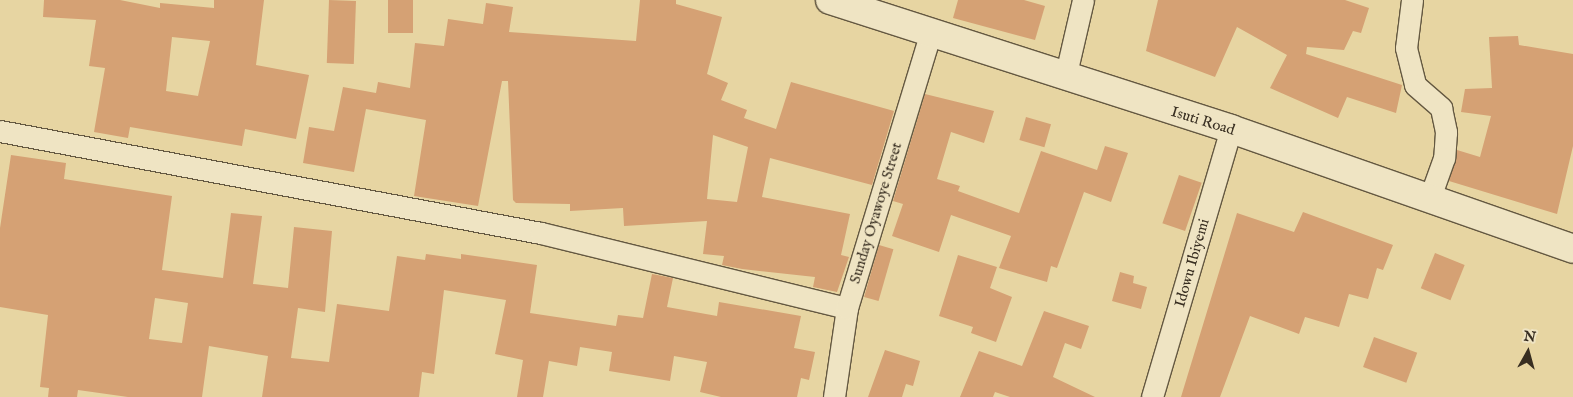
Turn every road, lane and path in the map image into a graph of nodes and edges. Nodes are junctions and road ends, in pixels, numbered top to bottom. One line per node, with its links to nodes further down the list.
1 (833, 0): 4 (street, Isuti Road)
2 (1083, 0): 5 (street)
3 (1412, 0): 8 (street)
4 (930, 32): 5 (street, Isuti Road); 10 (street, Sunday Oyawoye Street)
5 (1065, 78): 6 (street, Isuti Road)
6 (1231, 129): 8 (street, Isuti Road); 12 (street, Idowu Ibiyemi)
7 (0, 132): 10 (street)
8 (1429, 200): 9 (street, Isuti Road)
9 (1573, 249)
10 (847, 308): 11 (street, Sunday Oyawoye Street)
11 (834, 397)
12 (1152, 397)

